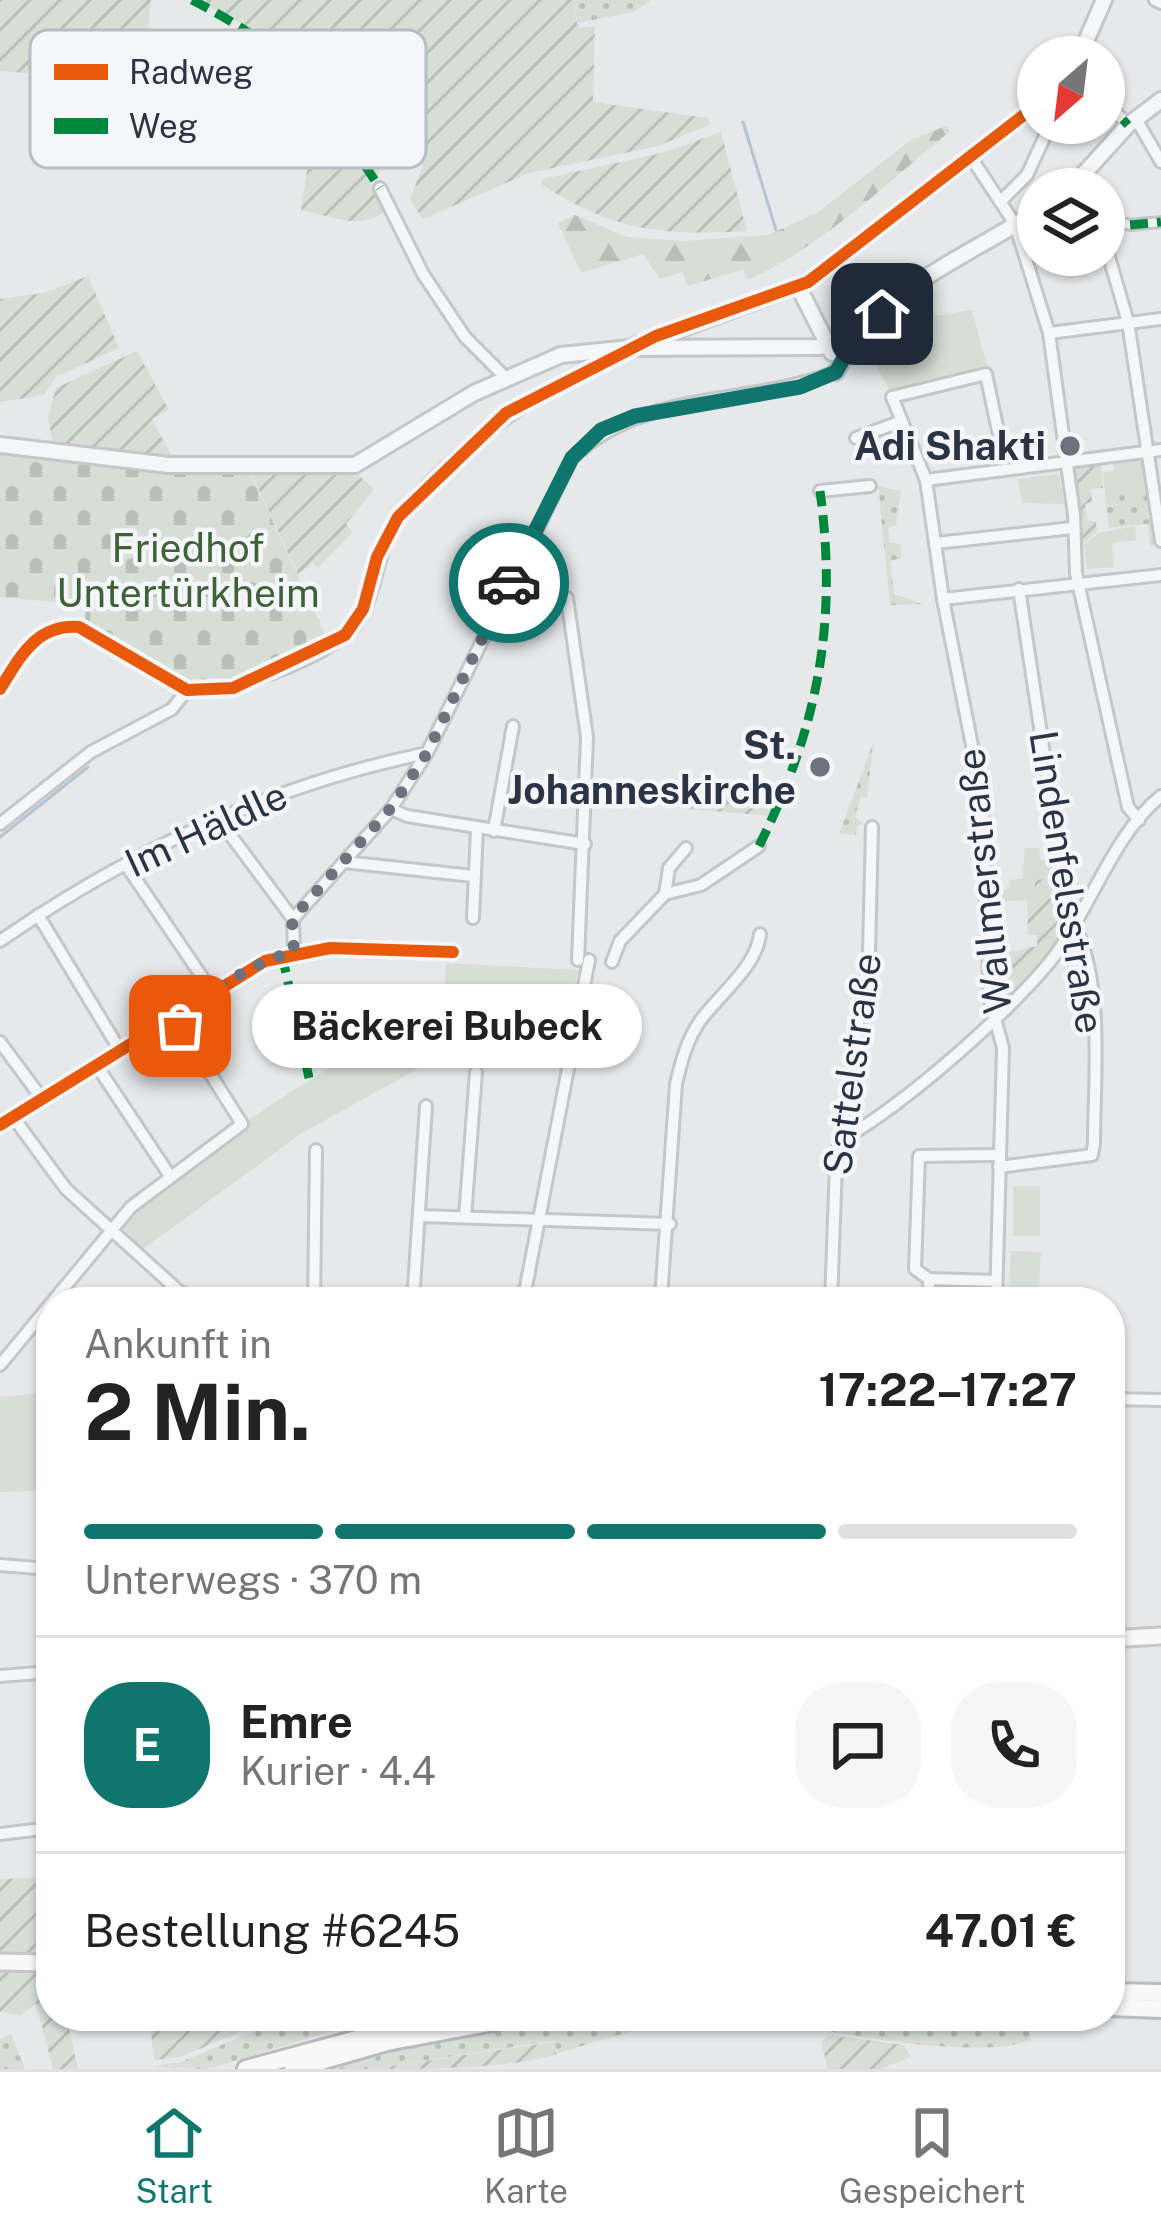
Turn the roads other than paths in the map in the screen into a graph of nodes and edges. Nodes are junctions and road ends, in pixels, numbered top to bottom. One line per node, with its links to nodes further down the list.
1 (1104, 0): 2 (street)
2 (1088, 36)
3 (1161, 100): 5 (street)
4 (1017, 120): 7 (street)
5 (1127, 122): 8 (street); 9 (street)
6 (1041, 144): 11 (street)
7 (970, 157): 11 (street); 16 (street)
8 (1161, 162)
9 (1088, 168)
10 (380, 188): 28 (street)
11 (1001, 201): 13 (street)
12 (1161, 222): 14 (street)
13 (1015, 224): 20 (street); 21 (street)
14 (1125, 224)
15 (1115, 276): 18 (street)
16 (799, 288): 19 (street); 22 (street)
17 (1161, 320): 18 (street)
18 (1128, 322): 20 (street); 34 (street)
19 (679, 326): 23 (street); 24 (street)
20 (1048, 333): 35 (street)
21 (853, 341): 22 (street); 27 (street)
22 (830, 346): 24 (street); 27 (street)
23 (630, 348): 24 (street); 25 (street); 29 (street)
24 (678, 348)
25 (589, 352): 26 (street); 29 (street)
26 (561, 355): 28 (street); 29 (street)
27 (836, 372): 50 (street)
28 (505, 377): 33 (street)
29 (567, 378): 48 (street)
30 (902, 421): 31 (street, Wallmerstraße); 32 (street); 36 (street, Wallmerstraße)
31 (998, 431)
32 (856, 438)
33 (0, 445)
34 (1155, 450): 35 (street); 40 (street)
35 (1066, 460): 36 (street); 39 (street)
36 (926, 480): 41 (street, Wallmerstraße)
37 (870, 486): 38 (street)
38 (820, 491)
39 (1072, 528): 41 (street); 43 (street)
40 (1161, 542)
41 (936, 543): 46 (street, Wallmerstraße)
42 (1161, 574): 43 (street)
43 (1081, 581): 44 (street); 54 (street)
44 (1019, 589): 46 (street); 69 (street, Lindenfelsstraße)
45 (567, 598): 59 (street)
46 (943, 599): 77 (street, Wallmerstraße)
47 (0, 689): 48 (street)
48 (187, 690): 55 (street)
49 (514, 726): 58 (street)
50 (427, 753): 52 (street); 53 (street, Im Häldle)
51 (1161, 796): 54 (street)
52 (391, 808): 57 (street); 62 (street)
53 (217, 818): 63 (street, Im Häldle); 68 (street)
54 (1139, 820): 69 (street)
55 (0, 824)
56 (872, 827): 85 (street, Sattelstraße)
57 (477, 829): 58 (street); 64 (street)
58 (494, 831): 59 (street)
59 (585, 844): 91 (street)
60 (759, 846): 65 (street)
61 (686, 848): 65 (street)
62 (344, 862): 64 (street); 68 (street)
63 (126, 865): 66 (street, Im Häldle); 75 (street)
64 (473, 876): 67 (street)
65 (664, 894): 74 (street)
66 (38, 915): 71 (street, Im Häldle); 79 (street)
67 (473, 918)
68 (292, 919): 72 (street)
69 (1076, 924): 77 (street); 87 (street, Lindenfelsstraße)
70 (760, 934): 92 (street)
71 (0, 941)
72 (294, 952): 73 (street); 75 (street)
73 (453, 952)
74 (612, 962)
75 (212, 993): 76 (street)
76 (176, 1018): 79 (street); 88 (street)
77 (996, 1019): 85 (street); 87 (street, Wallmerstraße)
78 (0, 1042): 82 (street)
79 (121, 1052): 80 (street)
80 (97, 1066): 82 (street); 88 (street)
81 (476, 1072): 90 (street)
82 (43, 1100): 84 (street)
83 (426, 1106): 89 (street)
84 (6, 1121): 93 (street)
85 (840, 1140): 102 (street, Sattelstraße)
86 (316, 1150): 98 (street)
87 (999, 1161): 94 (street); 95 (street, Wallmerstraße)
88 (170, 1176): 93 (street)
89 (420, 1216): 90 (street); 99 (street)
90 (465, 1216): 91 (street)
91 (539, 1221): 92 (street); 100 (street)
92 (670, 1224): 101 (street)
93 (110, 1233): 96 (street); 97 (street)
94 (929, 1280): 95 (street); 103 (street)
95 (997, 1281): 104 (street, Wallmerstraße)
96 (64, 1287)
97 (173, 1287)
98 (314, 1287)
99 (414, 1287)
100 (526, 1287)
101 (662, 1287)
102 (832, 1287)
103 (929, 1287)
104 (997, 1287)
105 (36, 1321): 106 (street)
106 (0, 1365)
107 (1125, 1400): 108 (street)
108 (1161, 1400)
109 (0, 1565): 110 (street)
110 (36, 1568)
111 (1161, 1636): 112 (main road)
112 (1125, 1638)
113 (36, 1673): 114 (street)
114 (0, 1676)
115 (36, 1830): 116 (street)
116 (0, 1834)
117 (0, 1962): 118 (main road)
118 (36, 1963)
119 (1125, 1993): 120 (highway)
120 (1161, 1994)
121 (1125, 2007): 122 (highway)
122 (1161, 2008)
123 (387, 2031): 125 (highway)
124 (445, 2031): 126 (highway)
125 (246, 2069)
126 (293, 2069)

